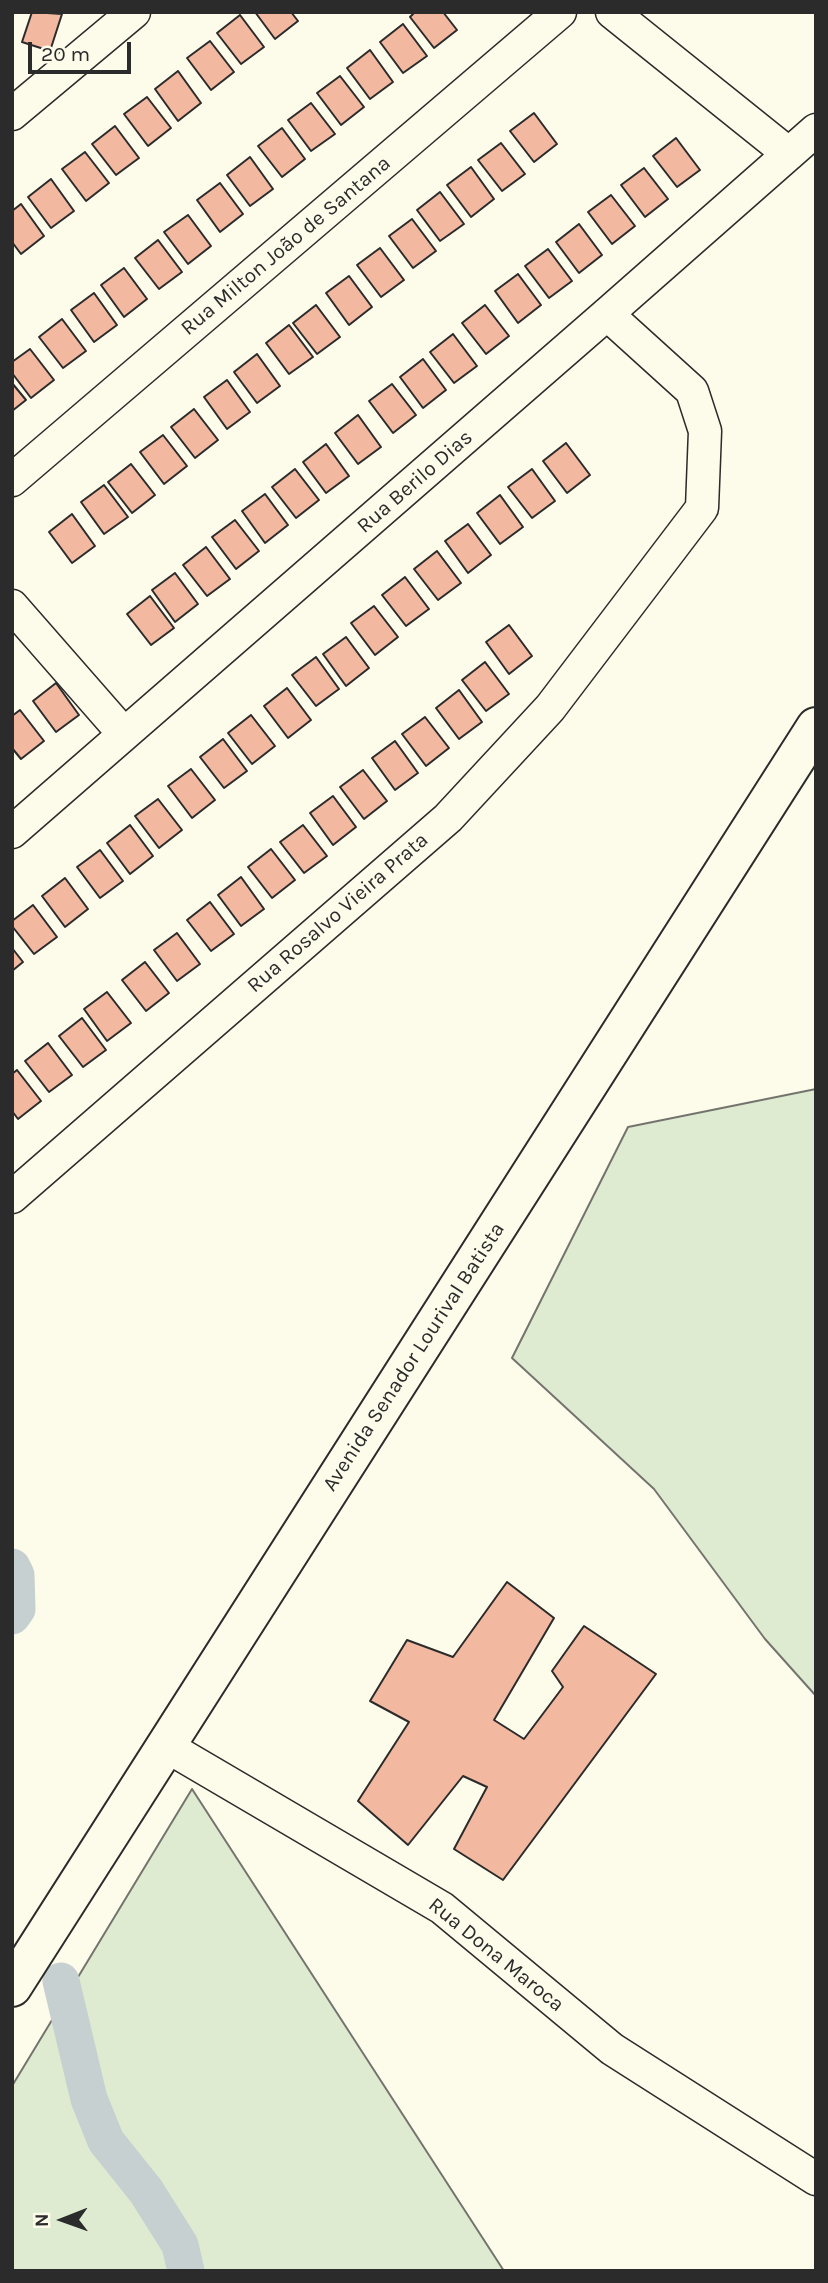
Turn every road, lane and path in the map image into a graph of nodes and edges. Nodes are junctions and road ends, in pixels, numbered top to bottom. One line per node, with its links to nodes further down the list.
1 (134, 12): 4 (street)
2 (560, 12): 8 (street, Rua Milton João de Santana)
3 (612, 12): 6 (street)
4 (17, 102)
5 (816, 130): 6 (street, Rua Berilo Dias)
6 (789, 154): 7 (street, Rua Berilo Dias)
7 (607, 314): 11 (street, Rua Berilo Dias); 13 (street, Rua Rosalvo Vieira Prata)
8 (12, 480)
9 (12, 606): 11 (street)
10 (816, 727): 14 (street, Avenida Senador Lourival Batista)
11 (124, 734): 12 (street, Rua Berilo Dias)
12 (12, 832)
13 (12, 1197)
14 (166, 1746): 15 (street, Avenida Senador Lourival Batista); 16 (street, Rua Dona Maroca)
15 (12, 1987)
16 (816, 2179)

